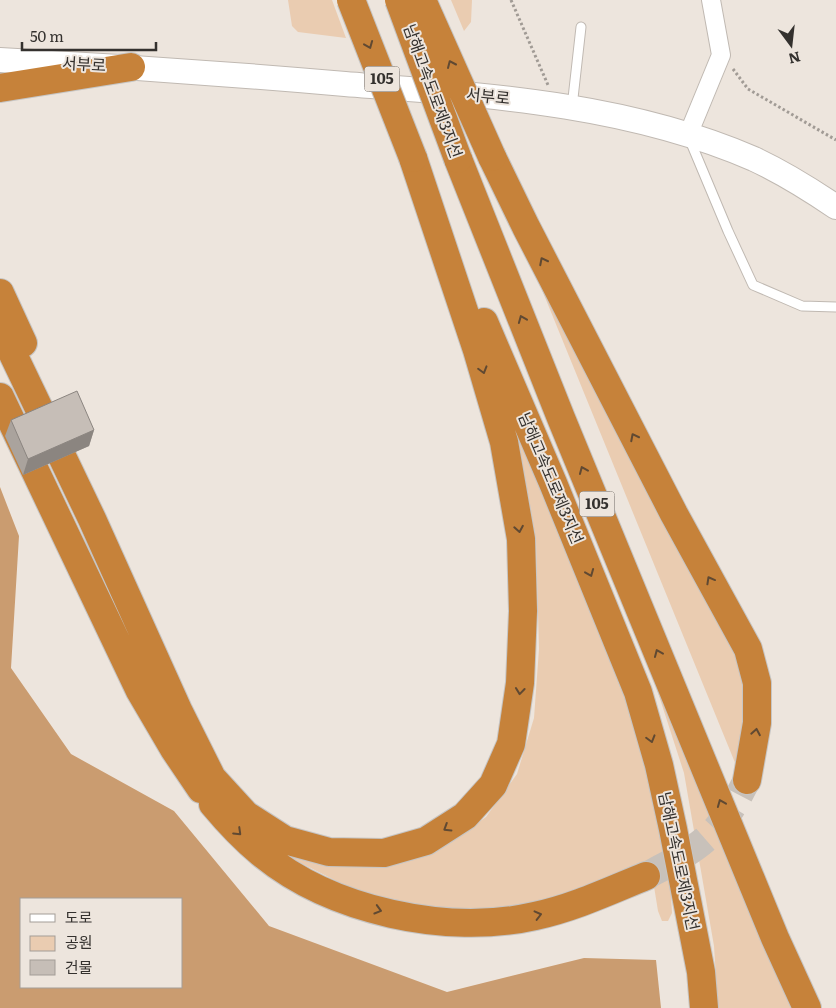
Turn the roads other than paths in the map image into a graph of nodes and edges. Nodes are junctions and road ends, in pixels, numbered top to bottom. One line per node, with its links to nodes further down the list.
1 (351, 0): 11 (highway, 남해고속도로제3지선 / 105, one-way to 11, bridge)
2 (399, 0): 20 (highway, 남해고속도로제3지선 / 105, one-way to 2, bridge)
3 (422, 0): 18 (highway, one-way to 3, bridge)
4 (711, 0): 10 (street)
5 (581, 27): 9 (lane)
6 (0, 60): 7 (main road, 서부로)
7 (131, 67): 8 (highway); 9 (main road, 서부로)
8 (0, 88)
9 (564, 105): 10 (main road, 서부로)
10 (688, 135): 12 (main road, 서부로); 14 (lane)
11 (413, 158): 19 (highway, one-way to 19); 22 (highway, 남해고속도로제3지선 / 105, one-way to 22)
12 (836, 207)
13 (0, 293): 19 (highway)
14 (836, 307)
15 (0, 327): 19 (highway)
16 (0, 356): 19 (highway)
17 (0, 397): 19 (highway)
18 (747, 780)
19 (217, 796): 21 (highway, one-way to 21)
20 (739, 848): 25 (highway); 26 (highway)
21 (646, 876)
22 (701, 972): 23 (highway); 24 (highway)
23 (697, 1008)
24 (704, 1008)
25 (807, 1008)
26 (816, 1008)

